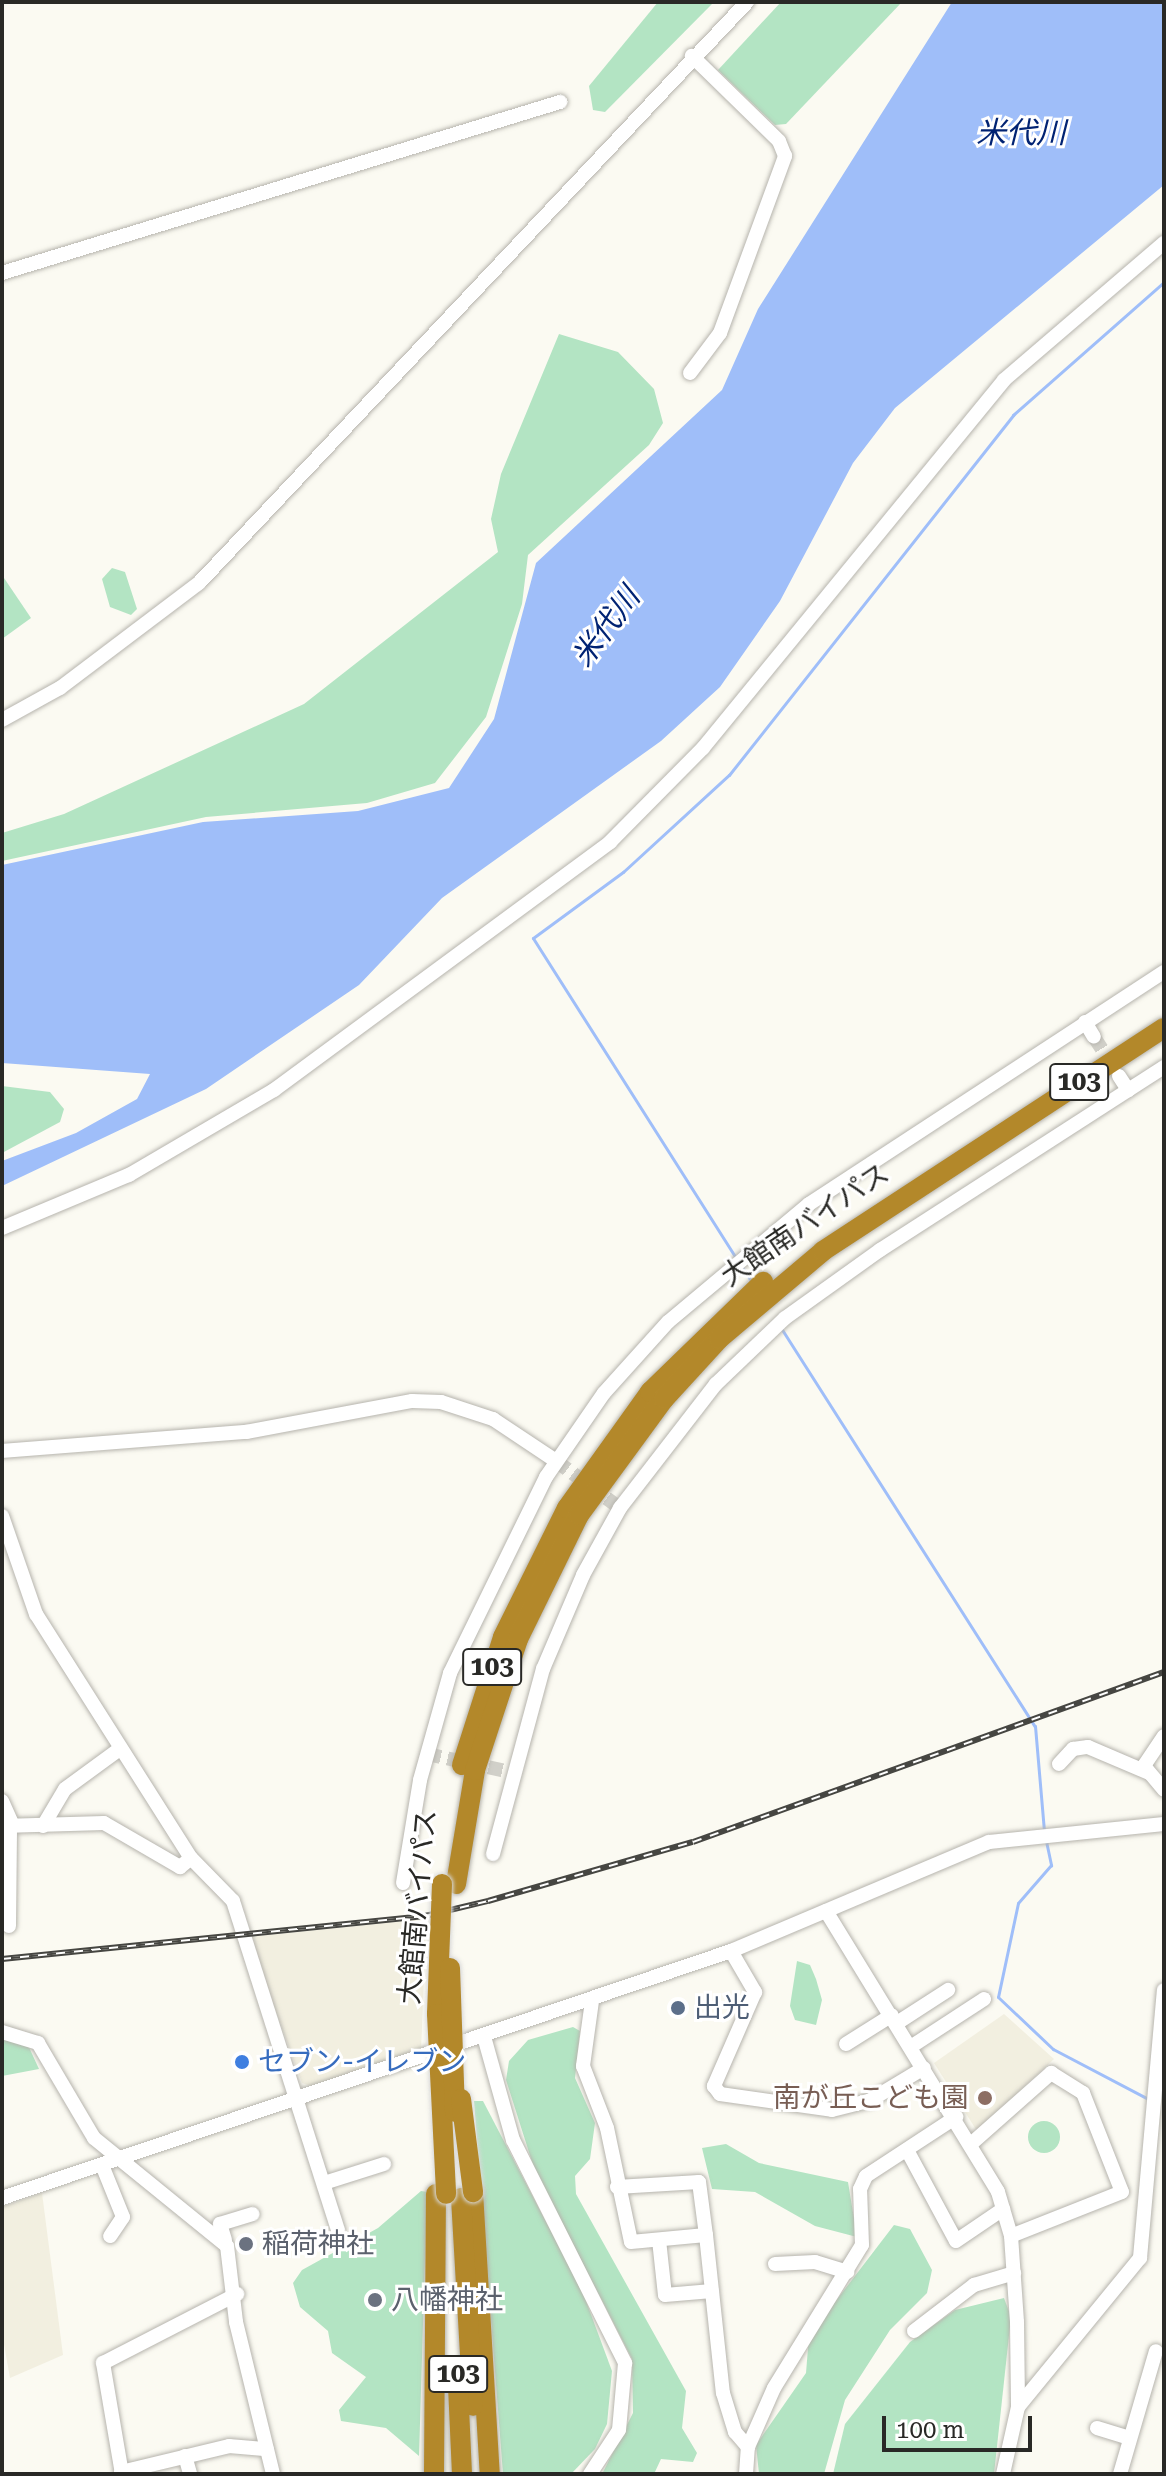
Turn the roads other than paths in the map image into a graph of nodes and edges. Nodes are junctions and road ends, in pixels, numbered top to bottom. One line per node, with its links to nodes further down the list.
1 (747, 2): 2 (street)
2 (692, 56): 6 (street); 7 (street)
3 (560, 102): 5 (street)
4 (1164, 243): 15 (street)
5 (2, 273)
6 (690, 373)
7 (2, 720)
8 (1164, 972): 9 (street)
9 (1085, 1022): 11 (street); 17 (street)
10 (1164, 1028): 31 (highway, 大館南バイパス / 103)
11 (1094, 1037)
12 (1164, 1067): 14 (street)
13 (1119, 1076): 14 (street)
14 (1128, 1090): 28 (street)
15 (2, 1228)
16 (2, 1451): 17 (street)
17 (556, 1461): 30 (street)
18 (2, 1516): 20 (street)
19 (1163, 1742): 22 (street)
20 (121, 1748): 27 (street); 29 (street)
21 (1059, 1764): 22 (street)
22 (1149, 1773): 23 (street)
23 (1164, 1790)
24 (2, 1801): 26 (street)
25 (1164, 1824): 32 (street)
26 (8, 1826): 27 (street); 33 (street)
27 (43, 1826): 29 (street)
28 (493, 1854)
29 (191, 1858): 45 (street)
30 (403, 1883)
31 (449, 1884): 54 (highway, 大館南バイパス / 103, bridge); 54 (highway, 大館南バイパス / 103, bridge)
32 (826, 1911): 34 (street); 39 (street)
33 (9, 1926)
34 (731, 1951): 38 (street); 44 (street)
35 (948, 1990): 39 (street)
36 (1164, 1990): 72 (street)
37 (984, 1999): 43 (street)
38 (592, 2001): 41 (street); 53 (street)
39 (895, 2019): 42 (street); 43 (street)
40 (2, 2032): 49 (street)
41 (485, 2040): 45 (street); 86 (street)
42 (846, 2044)
43 (912, 2046): 44 (street)
44 (924, 2068): 46 (street)
45 (299, 2097): 49 (street); 52 (street)
46 (956, 2117): 47 (street); 48 (street)
47 (972, 2143): 56 (street); 61 (street)
48 (907, 2150): 56 (street); 65 (street)
49 (121, 2158): 51 (street); 63 (street)
50 (384, 2164): 52 (street)
51 (102, 2165): 55 (street); 60 (street)
52 (324, 2183): 58 (street)
53 (617, 2187): 59 (street); 62 (street)
54 (454, 2193): 67 (highway, 大館南バイパス / 103); 82 (highway); 85 (highway)
55 (2, 2198)
56 (1003, 2209): 61 (street)
57 (253, 2214): 63 (street)
58 (338, 2231)
59 (706, 2235): 62 (street); 68 (street)
60 (110, 2236)
61 (1011, 2236): 66 (street)
62 (659, 2240): 68 (street)
63 (227, 2246): 69 (street)
64 (775, 2264): 65 (street)
65 (847, 2272): 75 (street)
66 (1014, 2273): 70 (street); 72 (street)
67 (459, 2274): 83 (highway, 大館南バイパス / 103); 84 (highway, 大館南バイパス / 103)
68 (712, 2291): 75 (street)
69 (237, 2294): 76 (street); 79 (street)
70 (914, 2331)
71 (1156, 2351): 74 (street)
72 (1018, 2407): 88 (street)
73 (1097, 2428): 74 (street)
74 (1130, 2438): 89 (street)
75 (748, 2447): 87 (street)
76 (267, 2449): 77 (street); 81 (street)
77 (185, 2456): 78 (street); 80 (street)
78 (157, 2468): 79 (street)
79 (122, 2473)
80 (190, 2474)
81 (273, 2474)
82 (434, 2474)
83 (462, 2474)
84 (476, 2474)
85 (490, 2474)
86 (590, 2474)
87 (746, 2474)
88 (1003, 2474)
89 (1120, 2474)

